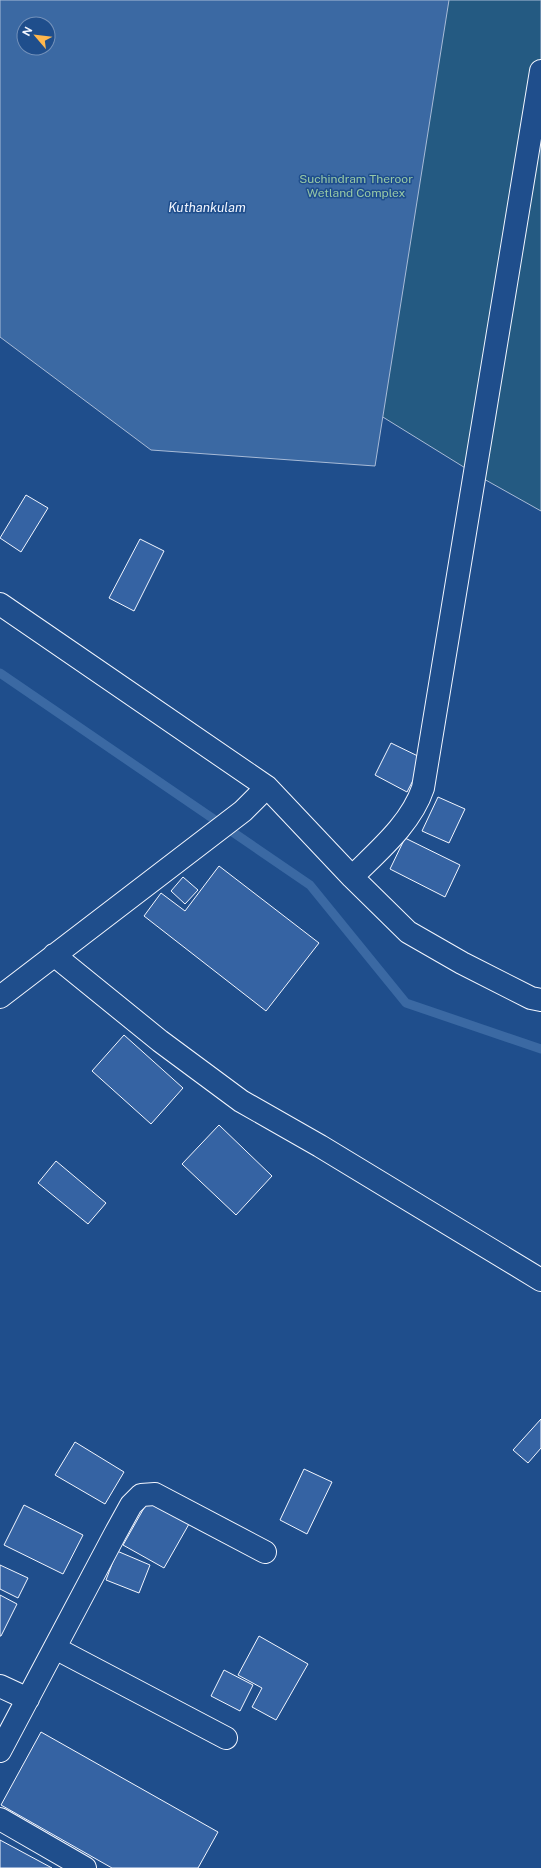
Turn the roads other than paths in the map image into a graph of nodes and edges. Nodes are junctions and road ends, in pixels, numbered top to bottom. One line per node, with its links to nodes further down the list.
1 (541, 71): 4 (street)
2 (0, 604): 3 (street)
3 (267, 787): 4 (street); 5 (street)
4 (352, 877): 7 (street)
5 (54, 955): 6 (street); 8 (street)
6 (0, 997)
7 (541, 1000)
8 (541, 1280)
9 (265, 1552): 10 (street)
10 (55, 1648): 12 (street); 13 (street)
11 (0, 1686): 12 (street)
12 (28, 1699): 14 (street)
13 (226, 1738)
14 (0, 1751)
15 (0, 1819): 16 (street)
16 (85, 1868)

